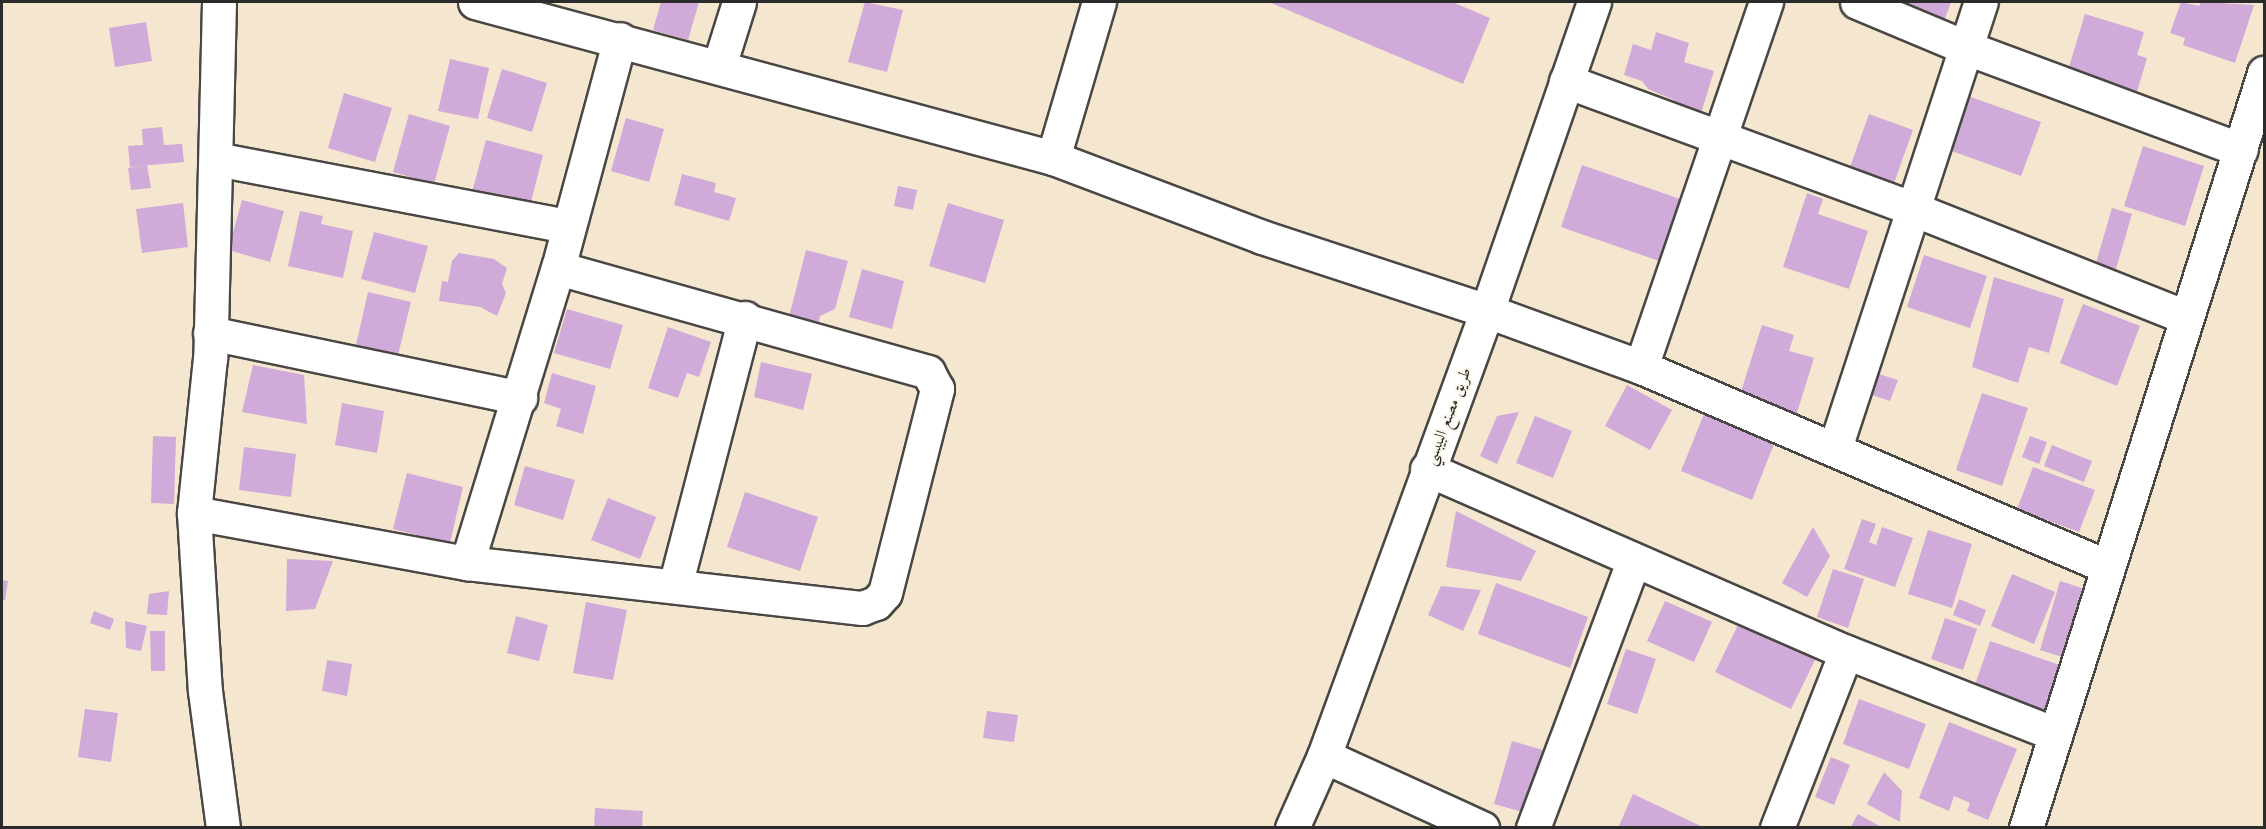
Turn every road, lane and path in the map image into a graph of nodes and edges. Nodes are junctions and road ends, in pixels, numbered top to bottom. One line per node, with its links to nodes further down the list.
1 (219, 2): 17 (street)
2 (475, 2): 9 (street)
3 (739, 2): 11 (street)
4 (1099, 2): 16 (street)
5 (1593, 2): 13 (street, طريق مصنع البيبسي)
6 (1766, 2): 14 (street)
7 (1857, 2): 10 (street)
8 (1982, 2): 10 (street)
9 (620, 39): 11 (street); 19 (street)
10 (1966, 48): 15 (street); 18 (street)
11 (719, 66): 16 (street)
12 (2265, 73): 15 (street)
13 (1566, 81): 14 (street); 21 (street, طريق مصنع البيبسي)
14 (1721, 136): 18 (street); 25 (street)
15 (2241, 150): 22 (street)
16 (1053, 158): 21 (street)
17 (216, 159): 19 (street); 24 (street)
18 (1913, 209): 22 (street); 27 (street)
19 (568, 226): 20 (street)
20 (558, 268): 23 (street); 26 (street)
21 (1487, 311): 25 (street); 28 (street, طريق مصنع البيبسي)
22 (2186, 316): 32 (street)
23 (745, 318): 33 (street); 33 (street)
24 (210, 333): 26 (street); 29 (street)
25 (1641, 367): 27 (street)
26 (520, 399): 31 (street)
27 (1835, 448): 32 (street)
28 (1427, 469): 30 (street); 36 (street, طريق مصنع البيبسي)
29 (194, 513): 31 (street); 37 (street)
30 (1634, 560): 34 (street); 40 (street)
31 (467, 563): 33 (street)
32 (2108, 567): 35 (street)
33 (675, 586)
34 (1846, 652): 35 (street); 41 (street)
35 (2055, 734): 42 (street)
36 (1324, 756): 38 (street, طريق مصنع البيبسي); 39 (street)
37 (223, 828)
38 (1292, 828)
39 (1482, 828)
40 (1533, 828)
41 (1777, 828)
42 (2026, 828)

